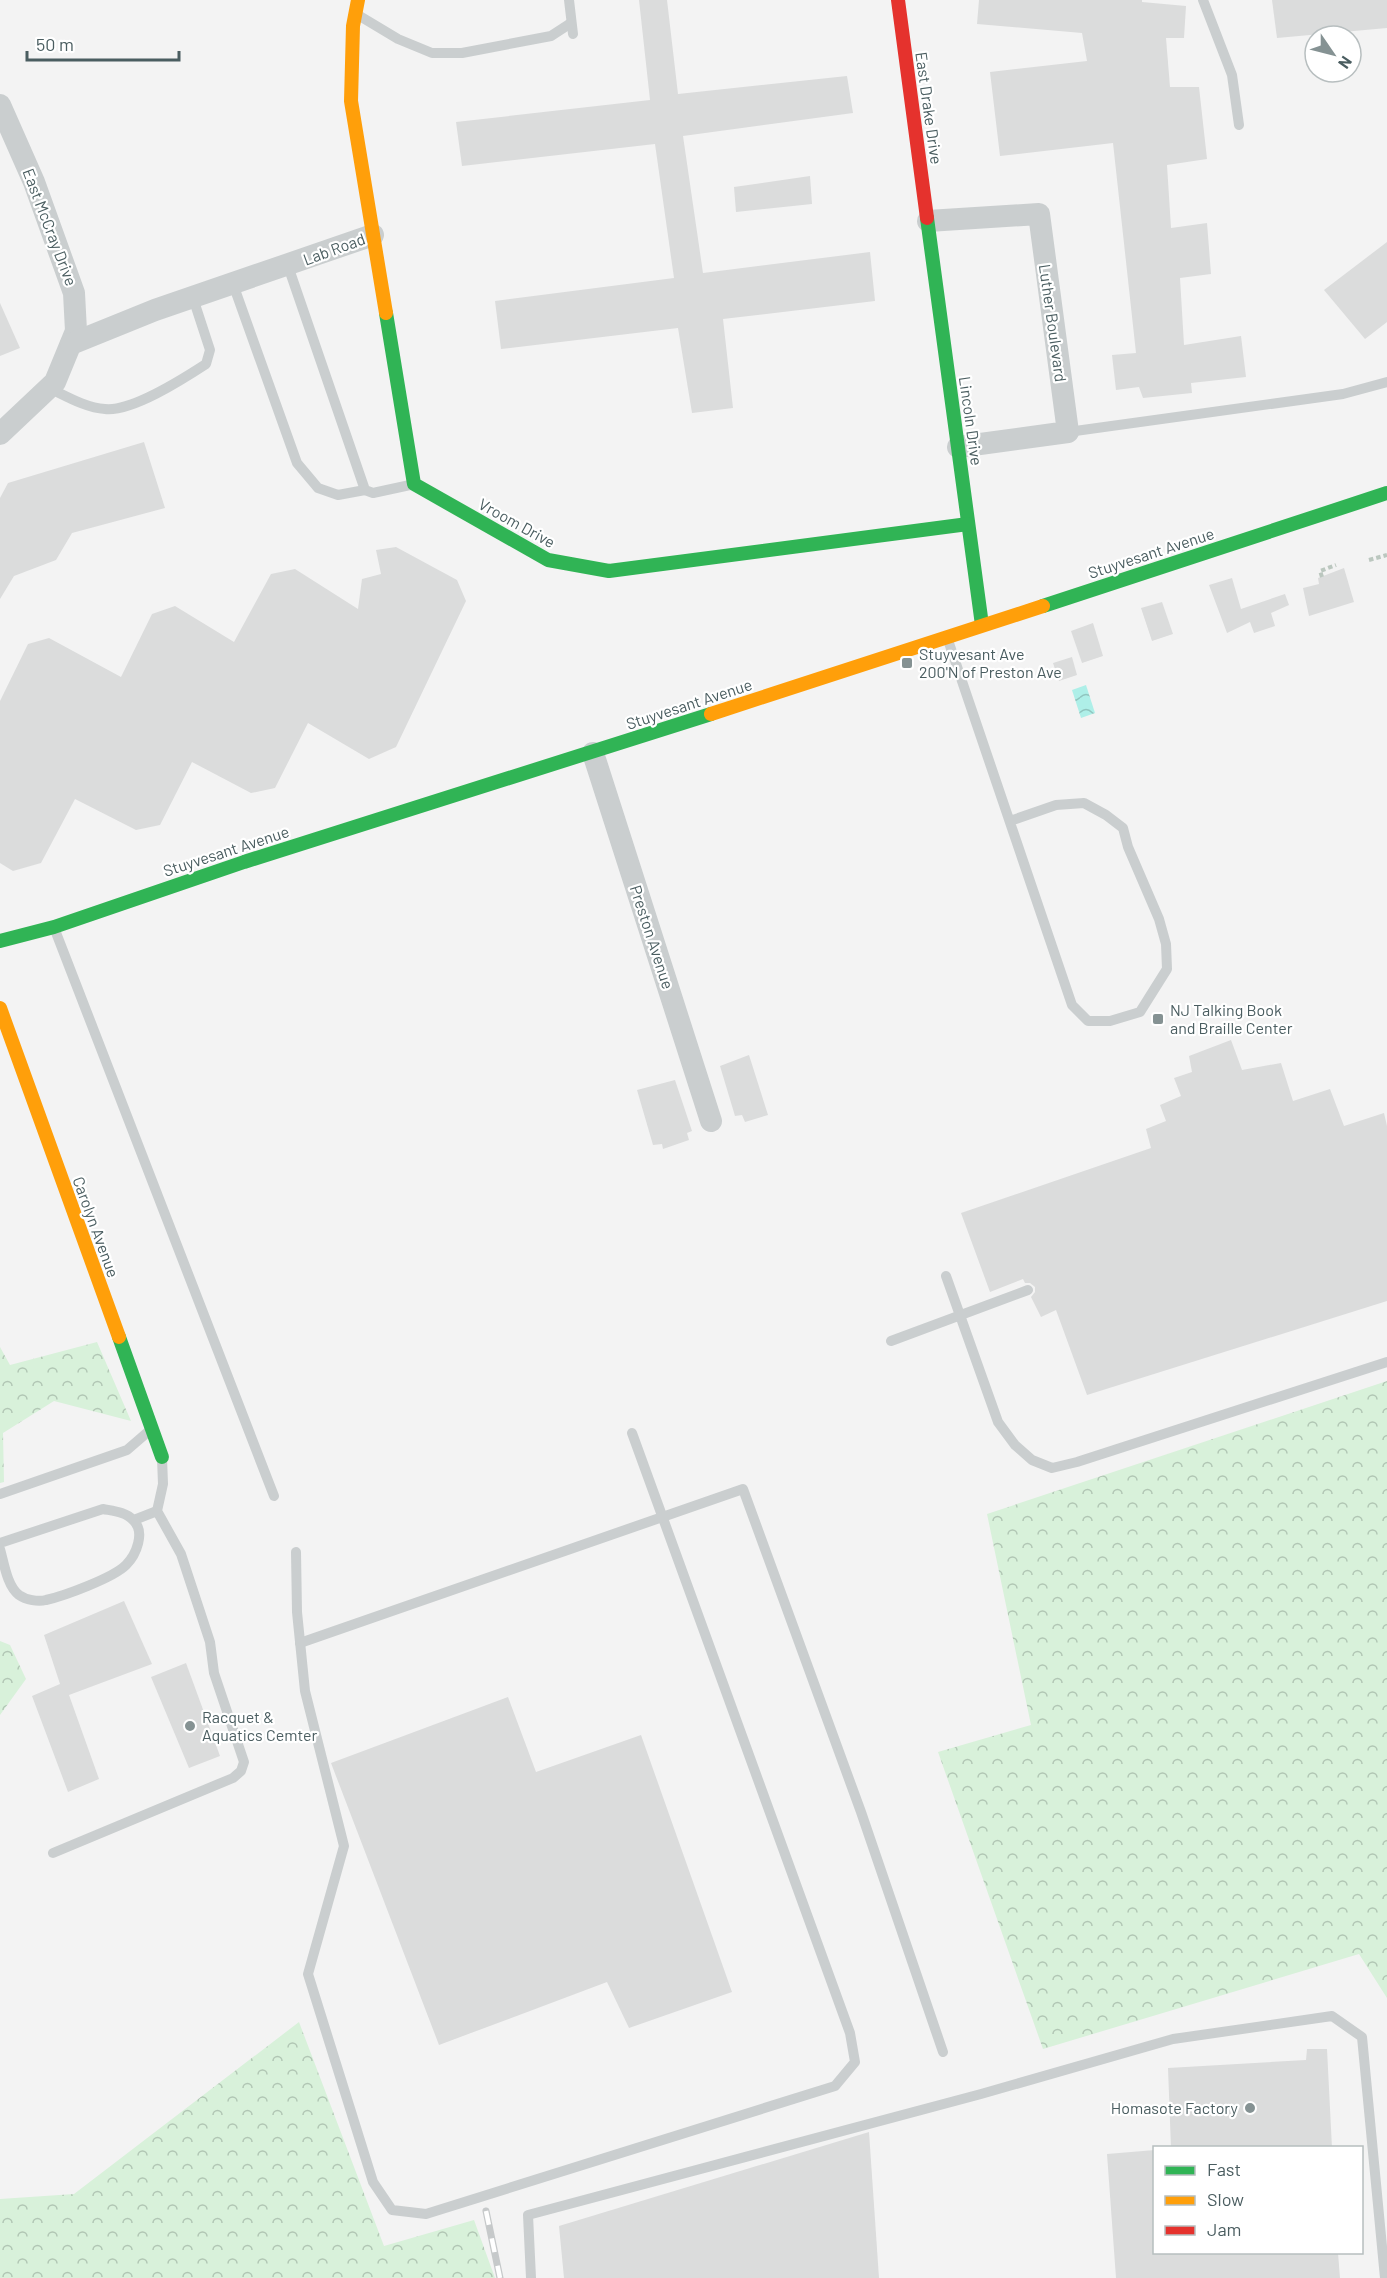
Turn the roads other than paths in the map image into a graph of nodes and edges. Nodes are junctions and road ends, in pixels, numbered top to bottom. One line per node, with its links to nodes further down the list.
1 (569, 0): 4 (lane)
2 (898, 0): 7 (street, East Drake Drive)
3 (1203, 0): 6 (lane)
4 (357, 7): 8 (street, Lab Road)
5 (0, 105): 12 (street, East McCray Drive)
6 (1239, 125)
7 (928, 220): 15 (street, Luther Boulevard); 17 (street, Lincoln Drive)
8 (373, 235): 9 (street, Lab Road); 18 (street)
9 (288, 266): 10 (street, Lab Road); 19 (lane)
10 (233, 284): 11 (street, Lab Road); 19 (lane)
11 (193, 298): 12 (street, Lab Road); 14 (lane)
12 (71, 344): 14 (street, East McCray Drive)
13 (1387, 382): 15 (lane)
14 (49, 388): 16 (street, East McCray Drive)
15 (1068, 432): 17 (street)
16 (1, 436)
17 (958, 447): 21 (street, Lincoln Drive)
18 (414, 484): 19 (lane); 21 (street, Vroom Drive)
19 (365, 490)
20 (1387, 493): 22 (street, Stuyvesant Avenue)
21 (968, 524): 22 (street, Lincoln Drive)
22 (982, 626): 23 (street, Stuyvesant Avenue)
23 (947, 637): 24 (street, Stuyvesant Avenue); 25 (lane)
24 (593, 753): 26 (street, Stuyvesant Avenue); 29 (street, Preston Avenue)
25 (1010, 821): 25 (lane)
26 (54, 927): 27 (street, Stuyvesant Avenue); 39 (lane)
27 (0, 941)
28 (0, 1008): 35 (street, Carolyn Avenue)
29 (711, 1122)
30 (946, 1276): 32 (lane)
31 (1028, 1290): 32 (lane)
32 (959, 1314): 33 (lane); 34 (lane)
33 (891, 1341)
34 (1387, 1362)
35 (151, 1429): 37 (street, Carolyn Avenue); 38 (lane)
36 (632, 1433): 41 (lane)
37 (162, 1457): 40 (lane)
38 (0, 1494)
39 (274, 1496)
40 (157, 1511): 42 (lane); 47 (lane)
41 (663, 1517): 46 (lane); 46 (lane); 48 (lane)
42 (134, 1520): 43 (lane); 44 (lane)
43 (0, 1543)
44 (0, 1549)
45 (296, 1552): 46 (lane)
46 (300, 1643)
47 (52, 1853)
48 (943, 2052)
49 (531, 2278): 50 (lane)
50 (1385, 2278)

